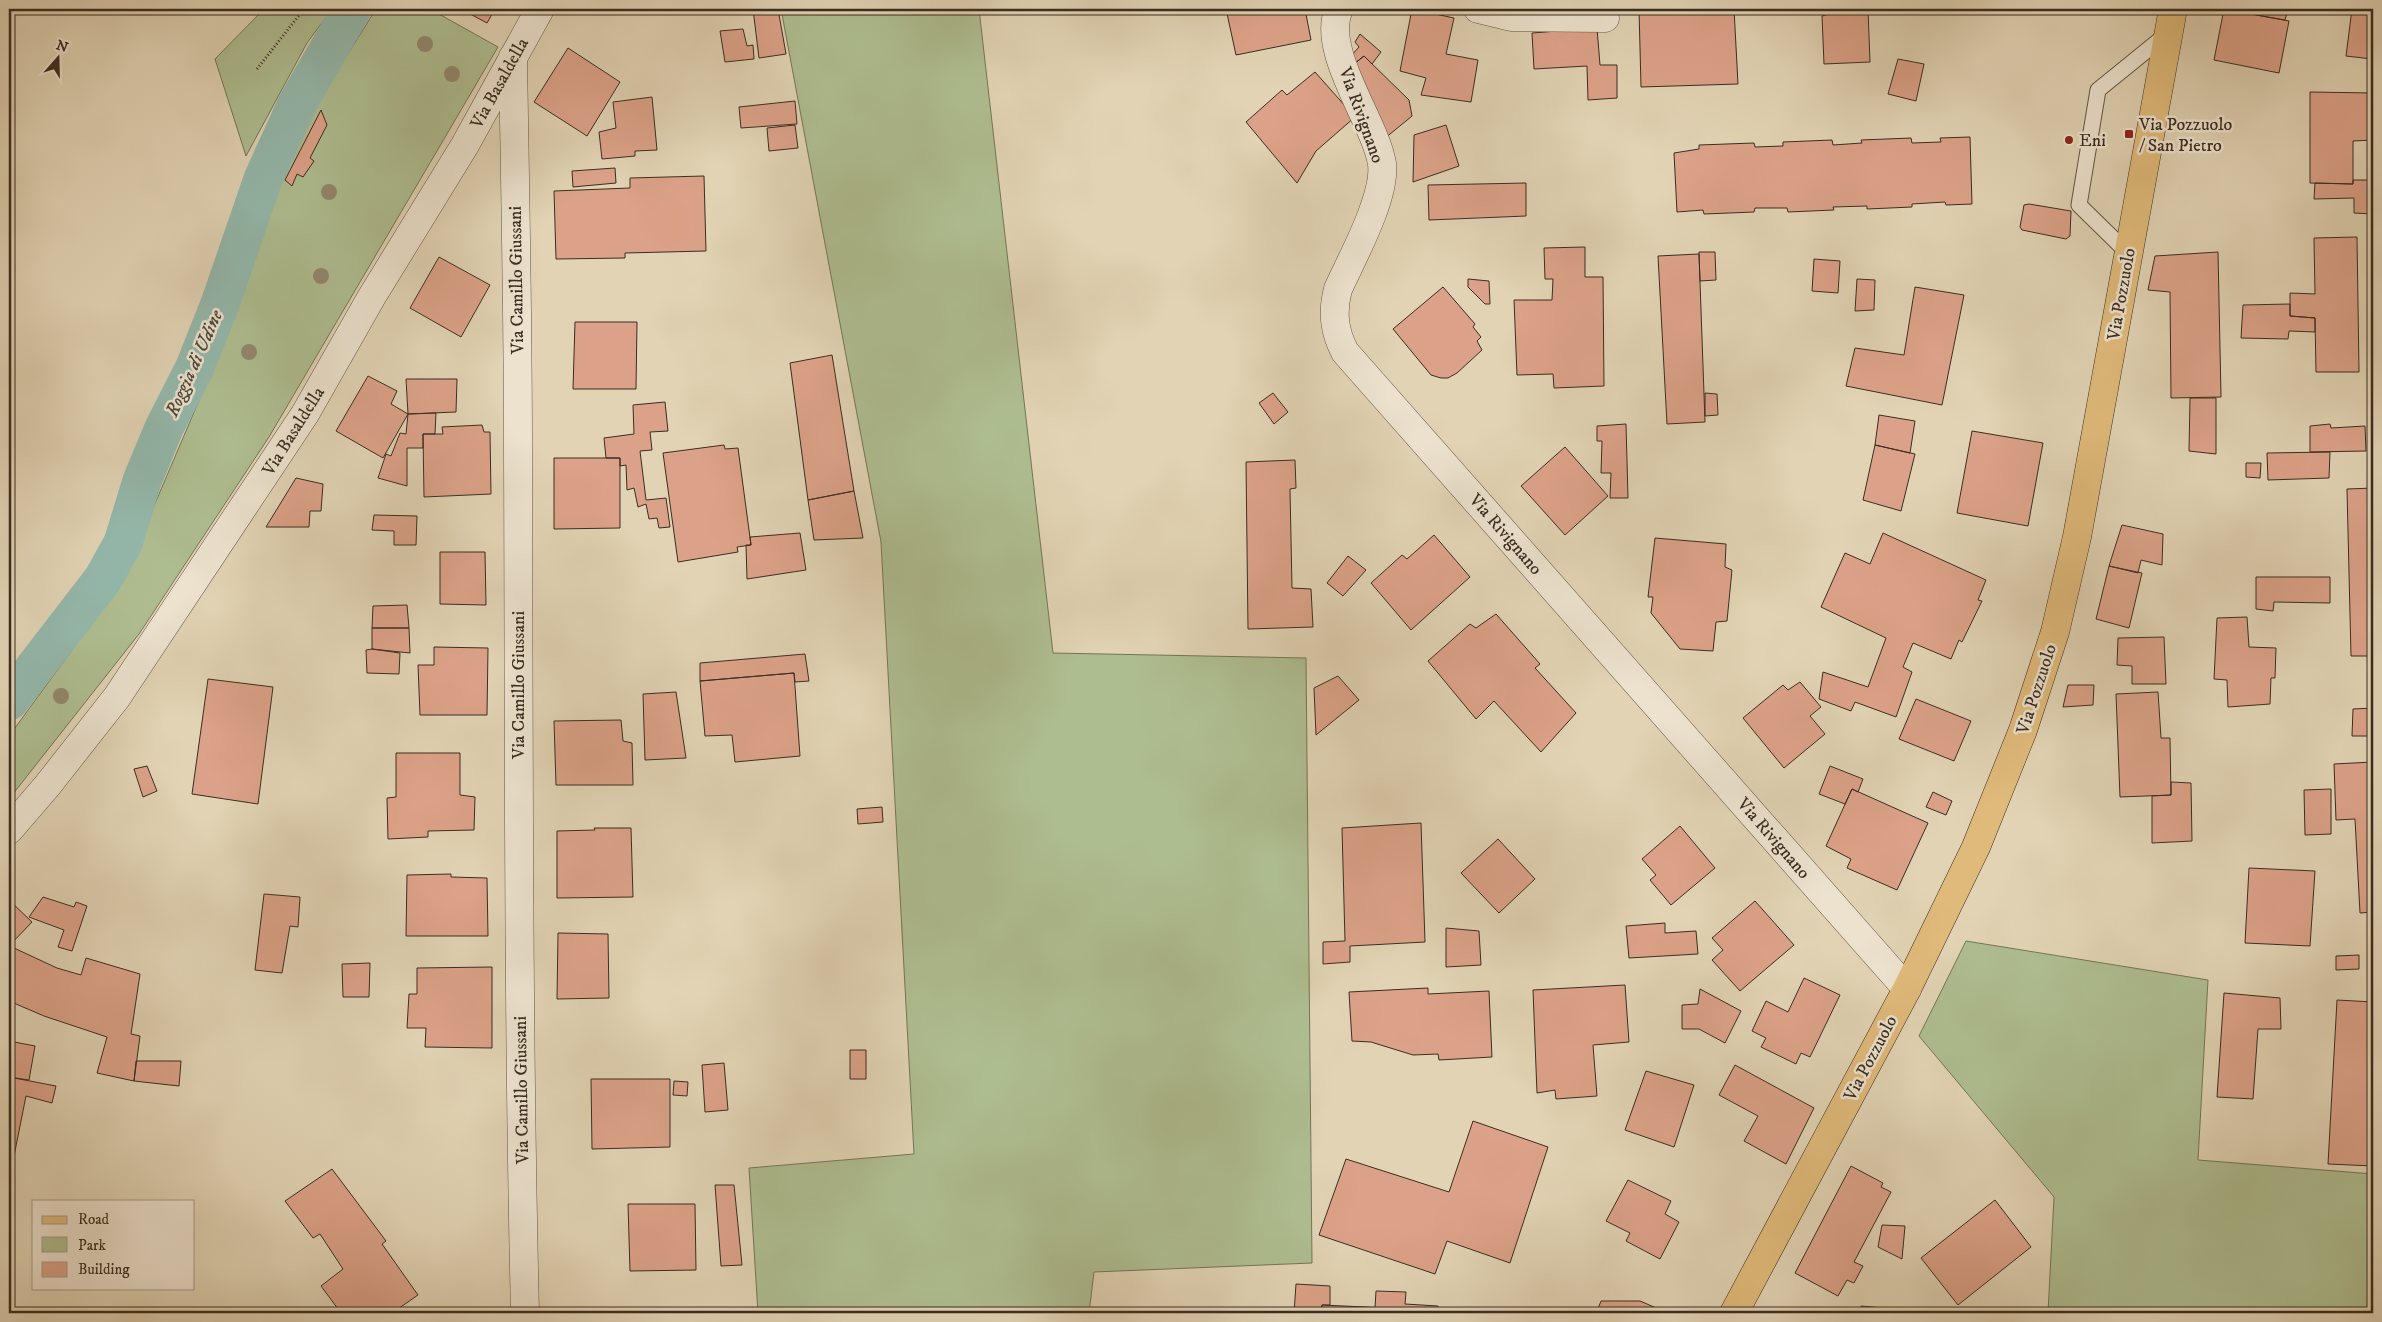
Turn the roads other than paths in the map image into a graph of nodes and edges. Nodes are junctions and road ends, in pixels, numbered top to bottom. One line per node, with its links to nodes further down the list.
1 (540, 9): 6 (street, Via Basaldella)
2 (1339, 9): 9 (street, Via Rivignano)
3 (1478, 9): 4 (street)
4 (1605, 18)
5 (2171, 21): 7 (main road, Via Pozzuolo); 7 (lane)
6 (513, 57): 8 (street, Via Basaldella); 10 (street, Via Camillo Giussani)
7 (2128, 253): 9 (main road, Via Pozzuolo)
8 (9, 830)
9 (1907, 988): 11 (main road, Via Pozzuolo)
10 (524, 1313)
11 (1734, 1313)

